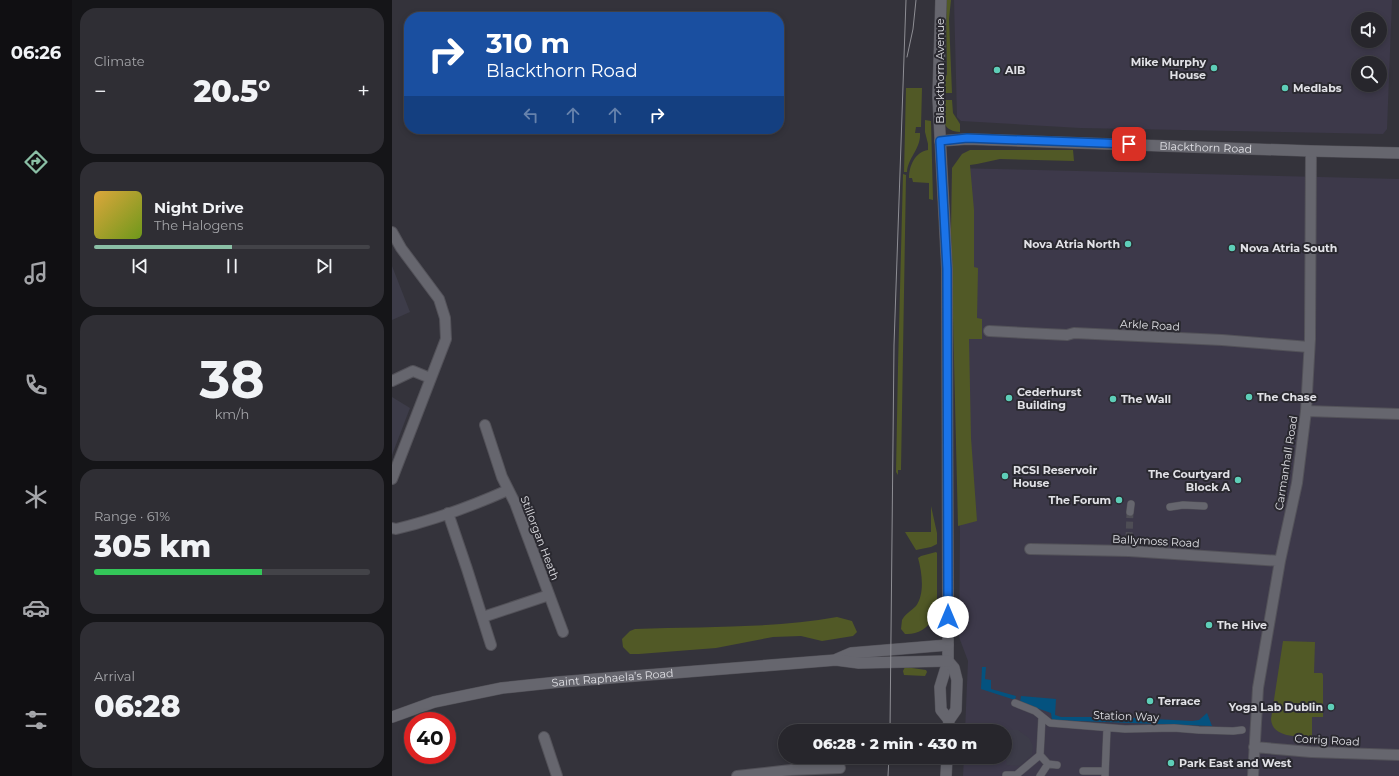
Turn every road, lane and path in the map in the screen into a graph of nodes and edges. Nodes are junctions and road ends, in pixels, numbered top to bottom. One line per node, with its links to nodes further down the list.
1 (941, 0): 2 (street, Blackthorn Avenue)
2 (940, 141): 3 (street, Blackthorn Road); 29 (street, Blackthorn Avenue)
3 (1311, 151): 4 (street, Blackthorn Road); 7 (street, Carmanhall Road)
4 (1399, 153)
5 (392, 232): 8 (street)
6 (989, 331): 7 (street, Arkle Road)
7 (1310, 347): 10 (street, Carmanhall Road)
8 (430, 378): 9 (street); 13 (street)
9 (392, 381)
10 (1306, 411): 11 (street); 24 (street, Carmanhall Road)
11 (1399, 414)
12 (485, 425): 14 (street, Stillorgan Heath)
13 (392, 479)
14 (508, 490): 19 (street, Stillorgan Heath); 25 (street, Stillorgan Heath)
15 (1131, 504): 18 (street)
16 (1204, 506): 17 (street)
17 (1170, 507)
18 (1130, 512)
19 (448, 513): 20 (street, Stillorgan Heath); 26 (street)
20 (392, 528)
21 (1129, 539): 23 (street)
22 (1030, 548): 23 (street, Ballymoss Road)
23 (1129, 551): 24 (street, Ballymoss Road)
24 (1280, 560): 40 (street, Carmanhall Road)
25 (549, 595): 26 (street, Stillorgan Heath); 27 (street, Stillorgan Heath)
26 (483, 617): 28 (street)
27 (563, 632)
28 (491, 644)
29 (948, 645): 30 (street, Saint Raphaela’s Road); 31 (street, Blackthorn Avenue)
30 (836, 660): 31 (street, Saint Raphaela’s Road); 33 (street, Saint Raphaela’s Road)
31 (948, 661): 35 (street); 35 (street)
32 (1015, 703): 34 (street, Station Way)
33 (392, 717)
34 (1042, 717): 37 (street, Station Way); 41 (street)
35 (948, 720): 36 (street)
36 (948, 724)
37 (1107, 728): 38 (street, Station Way); 49 (street)
38 (1242, 730)
39 (544, 736): 51 (street)
40 (1254, 747): 42 (street, Corrig Road); 56 (street, Carmanhall Road)
41 (1040, 755): 44 (street); 54 (street)
42 (1399, 755)
43 (947, 764): 53 (street)
44 (1048, 764): 45 (street); 55 (street)
45 (1057, 765)
46 (840, 768): 48 (street)
47 (1083, 771): 49 (street)
48 (791, 773): 52 (street)
49 (1105, 774)
50 (1006, 775): 54 (street)
51 (557, 776)
52 (737, 776)
53 (946, 776)
54 (1014, 776)
55 (1040, 776)
56 (1253, 776)

